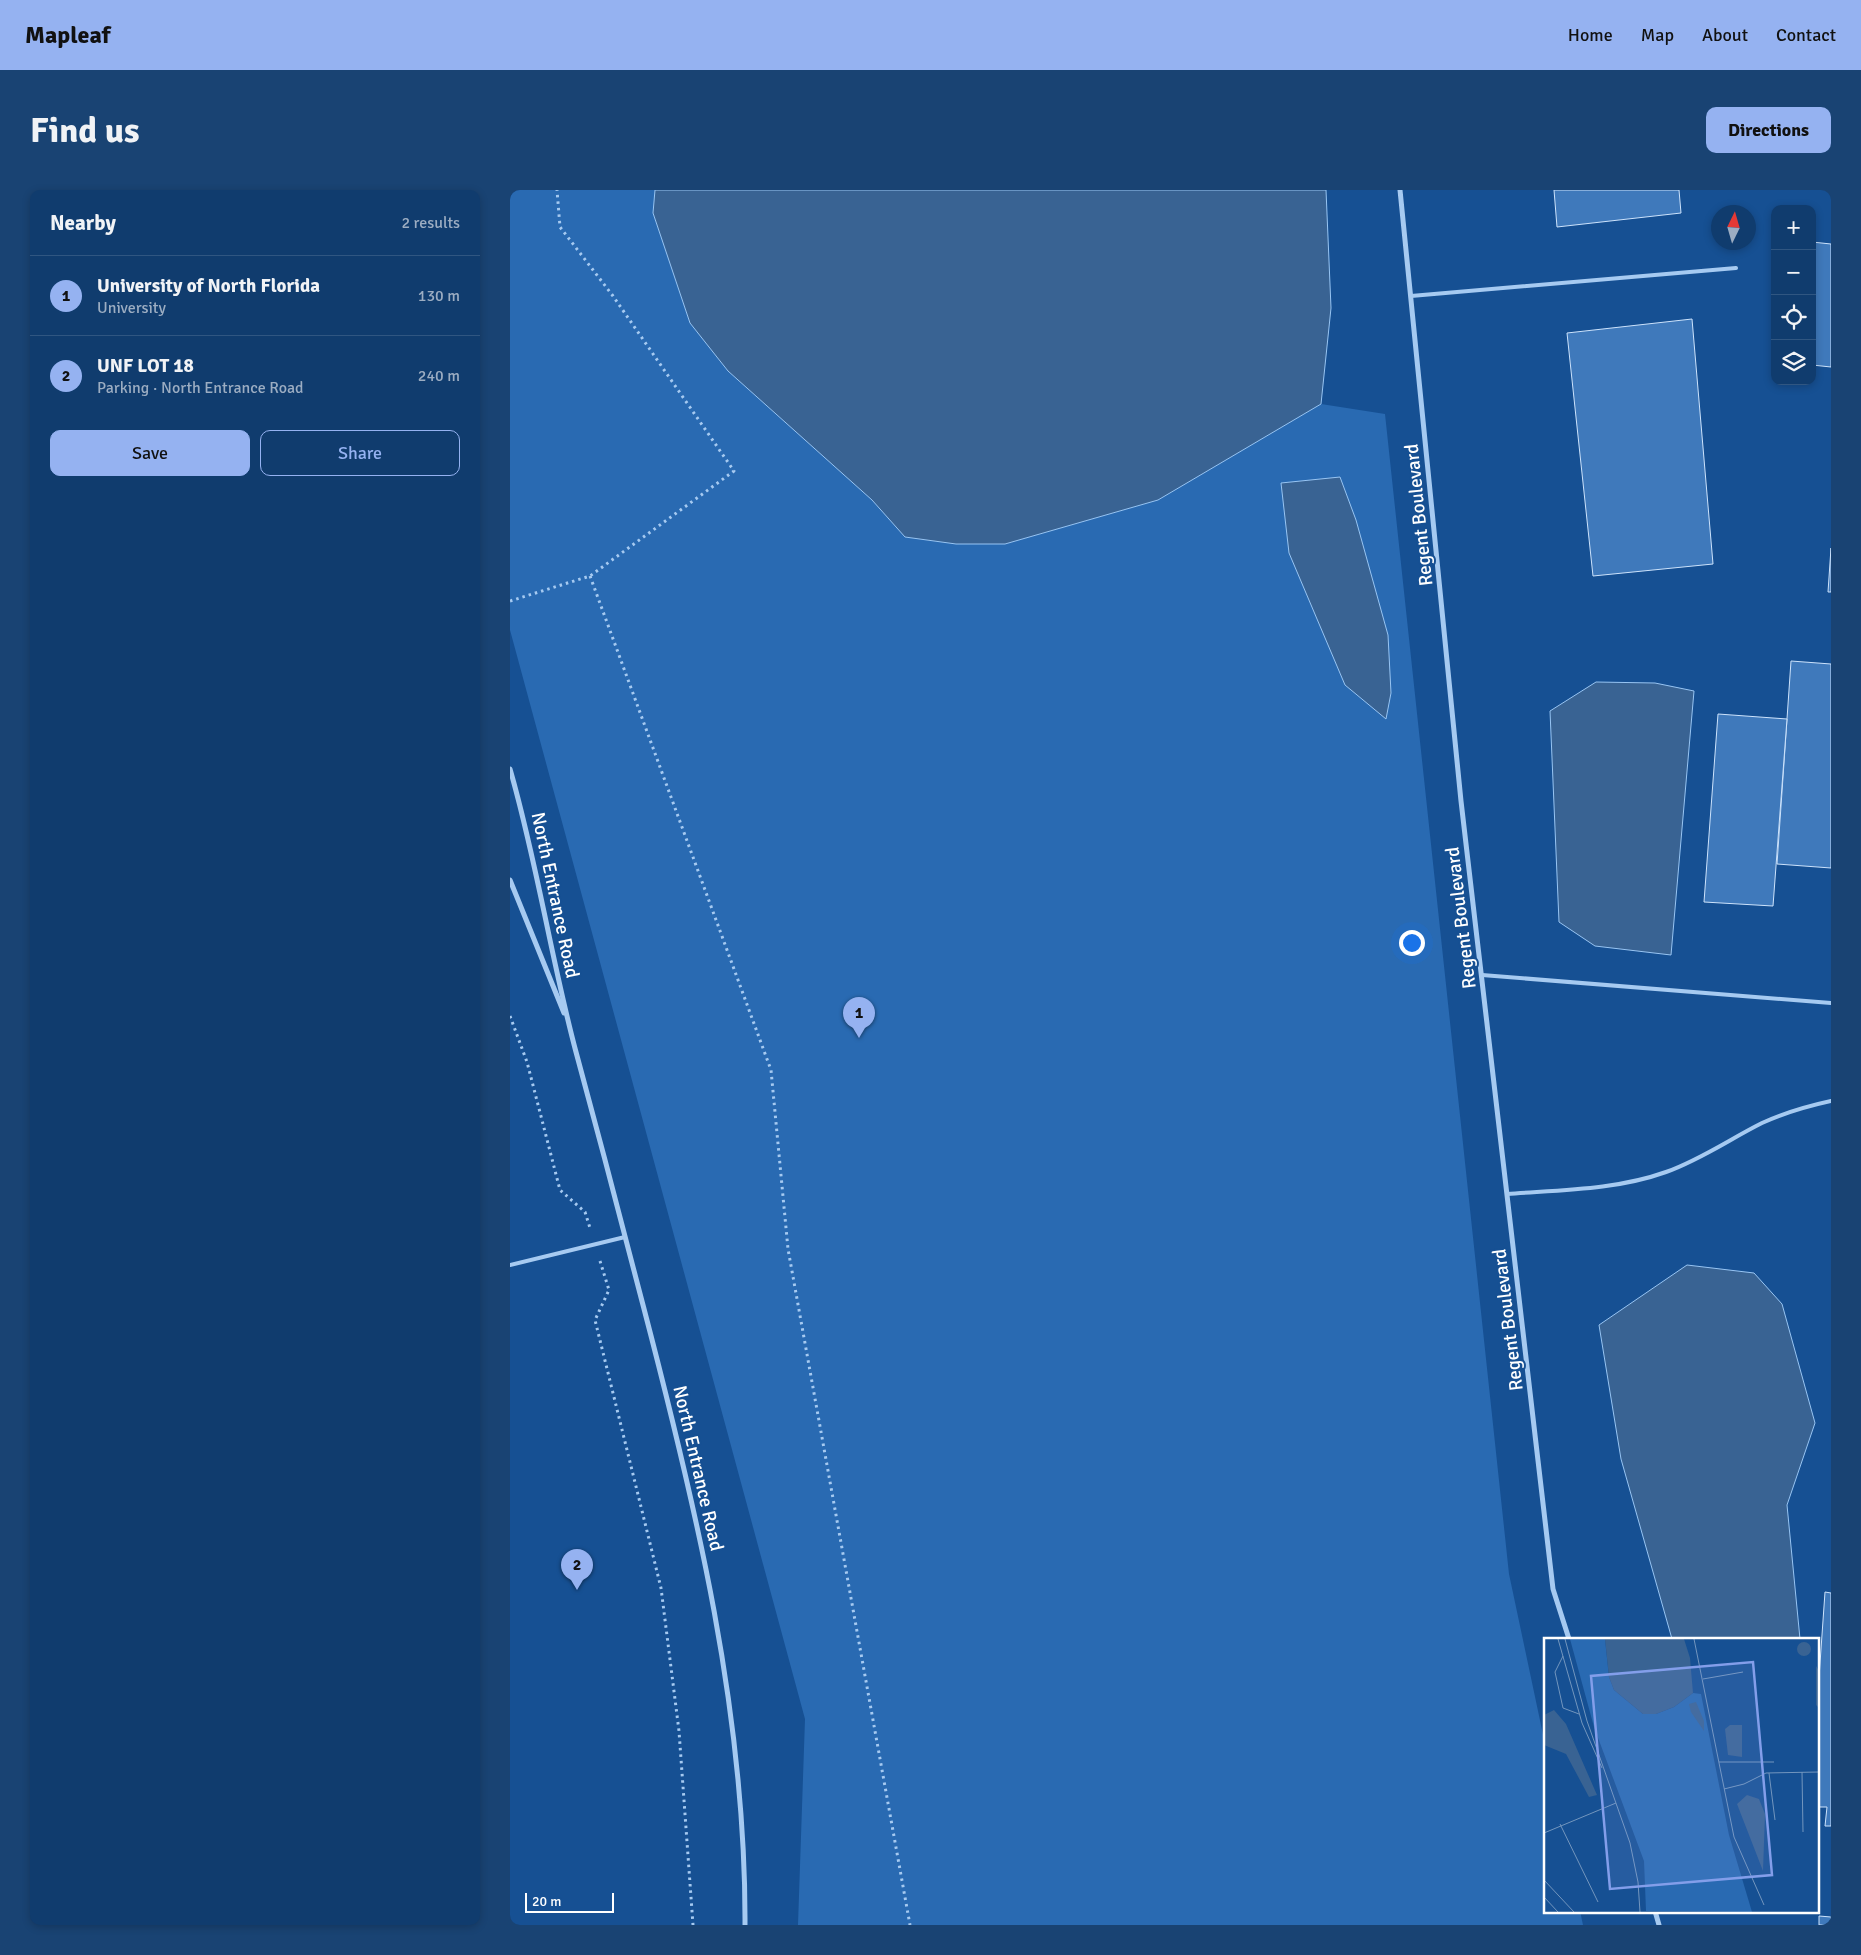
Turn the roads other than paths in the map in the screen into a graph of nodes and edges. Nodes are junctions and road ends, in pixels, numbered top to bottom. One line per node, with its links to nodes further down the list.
1 (1400, 190): 3 (street, Regent Boulevard)
2 (1736, 268): 3 (lane)
3 (1411, 296): 6 (street, Regent Boulevard)
4 (510, 769): 8 (street, North Entrance Road)
5 (510, 880): 8 (street, North Entrance Road)
6 (1482, 975): 7 (lane); 10 (street, Regent Boulevard)
7 (1831, 1003)
8 (570, 1028): 11 (street, North Entrance Road)
9 (1831, 1101): 10 (lane)
10 (1508, 1194): 13 (street, Regent Boulevard)
11 (625, 1237): 12 (lane); 15 (street, North Entrance Road)
12 (510, 1265)
13 (1569, 1638)
14 (1655, 1912): 16 (street)
15 (745, 1925)
16 (1659, 1925)

